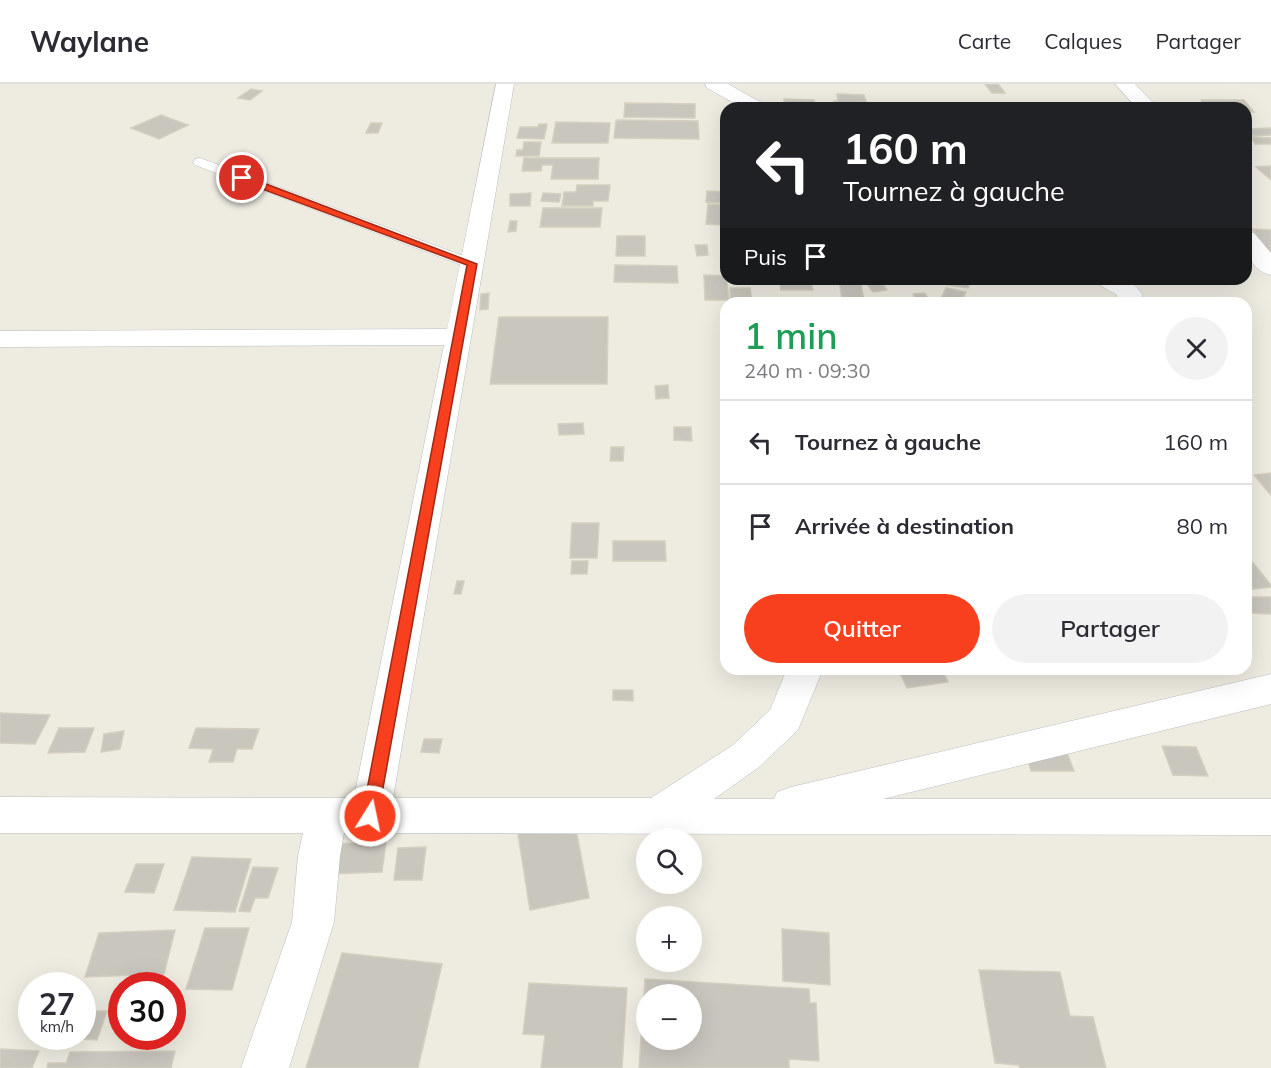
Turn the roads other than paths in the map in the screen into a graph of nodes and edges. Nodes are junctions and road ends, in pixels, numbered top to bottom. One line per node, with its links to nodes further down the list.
1 (505, 84): 8 (street)
2 (714, 84): 4 (street)
3 (1124, 84): 5 (street)
4 (746, 102)
5 (1142, 102)
6 (200, 162): 8 (lane)
7 (1252, 245): 9 (street)
8 (472, 264): 12 (street)
9 (1271, 268)
10 (1118, 285): 11 (street)
11 (1129, 297)
12 (458, 337): 13 (street); 18 (street)
13 (0, 339)
14 (803, 675): 19 (street)
15 (1271, 689): 20 (street)
16 (0, 815): 17 (street)
17 (327, 816): 18 (street); 22 (street)
18 (370, 816): 19 (street)
19 (657, 816): 20 (street)
20 (742, 816): 21 (street)
21 (1271, 818)
22 (265, 1068)

